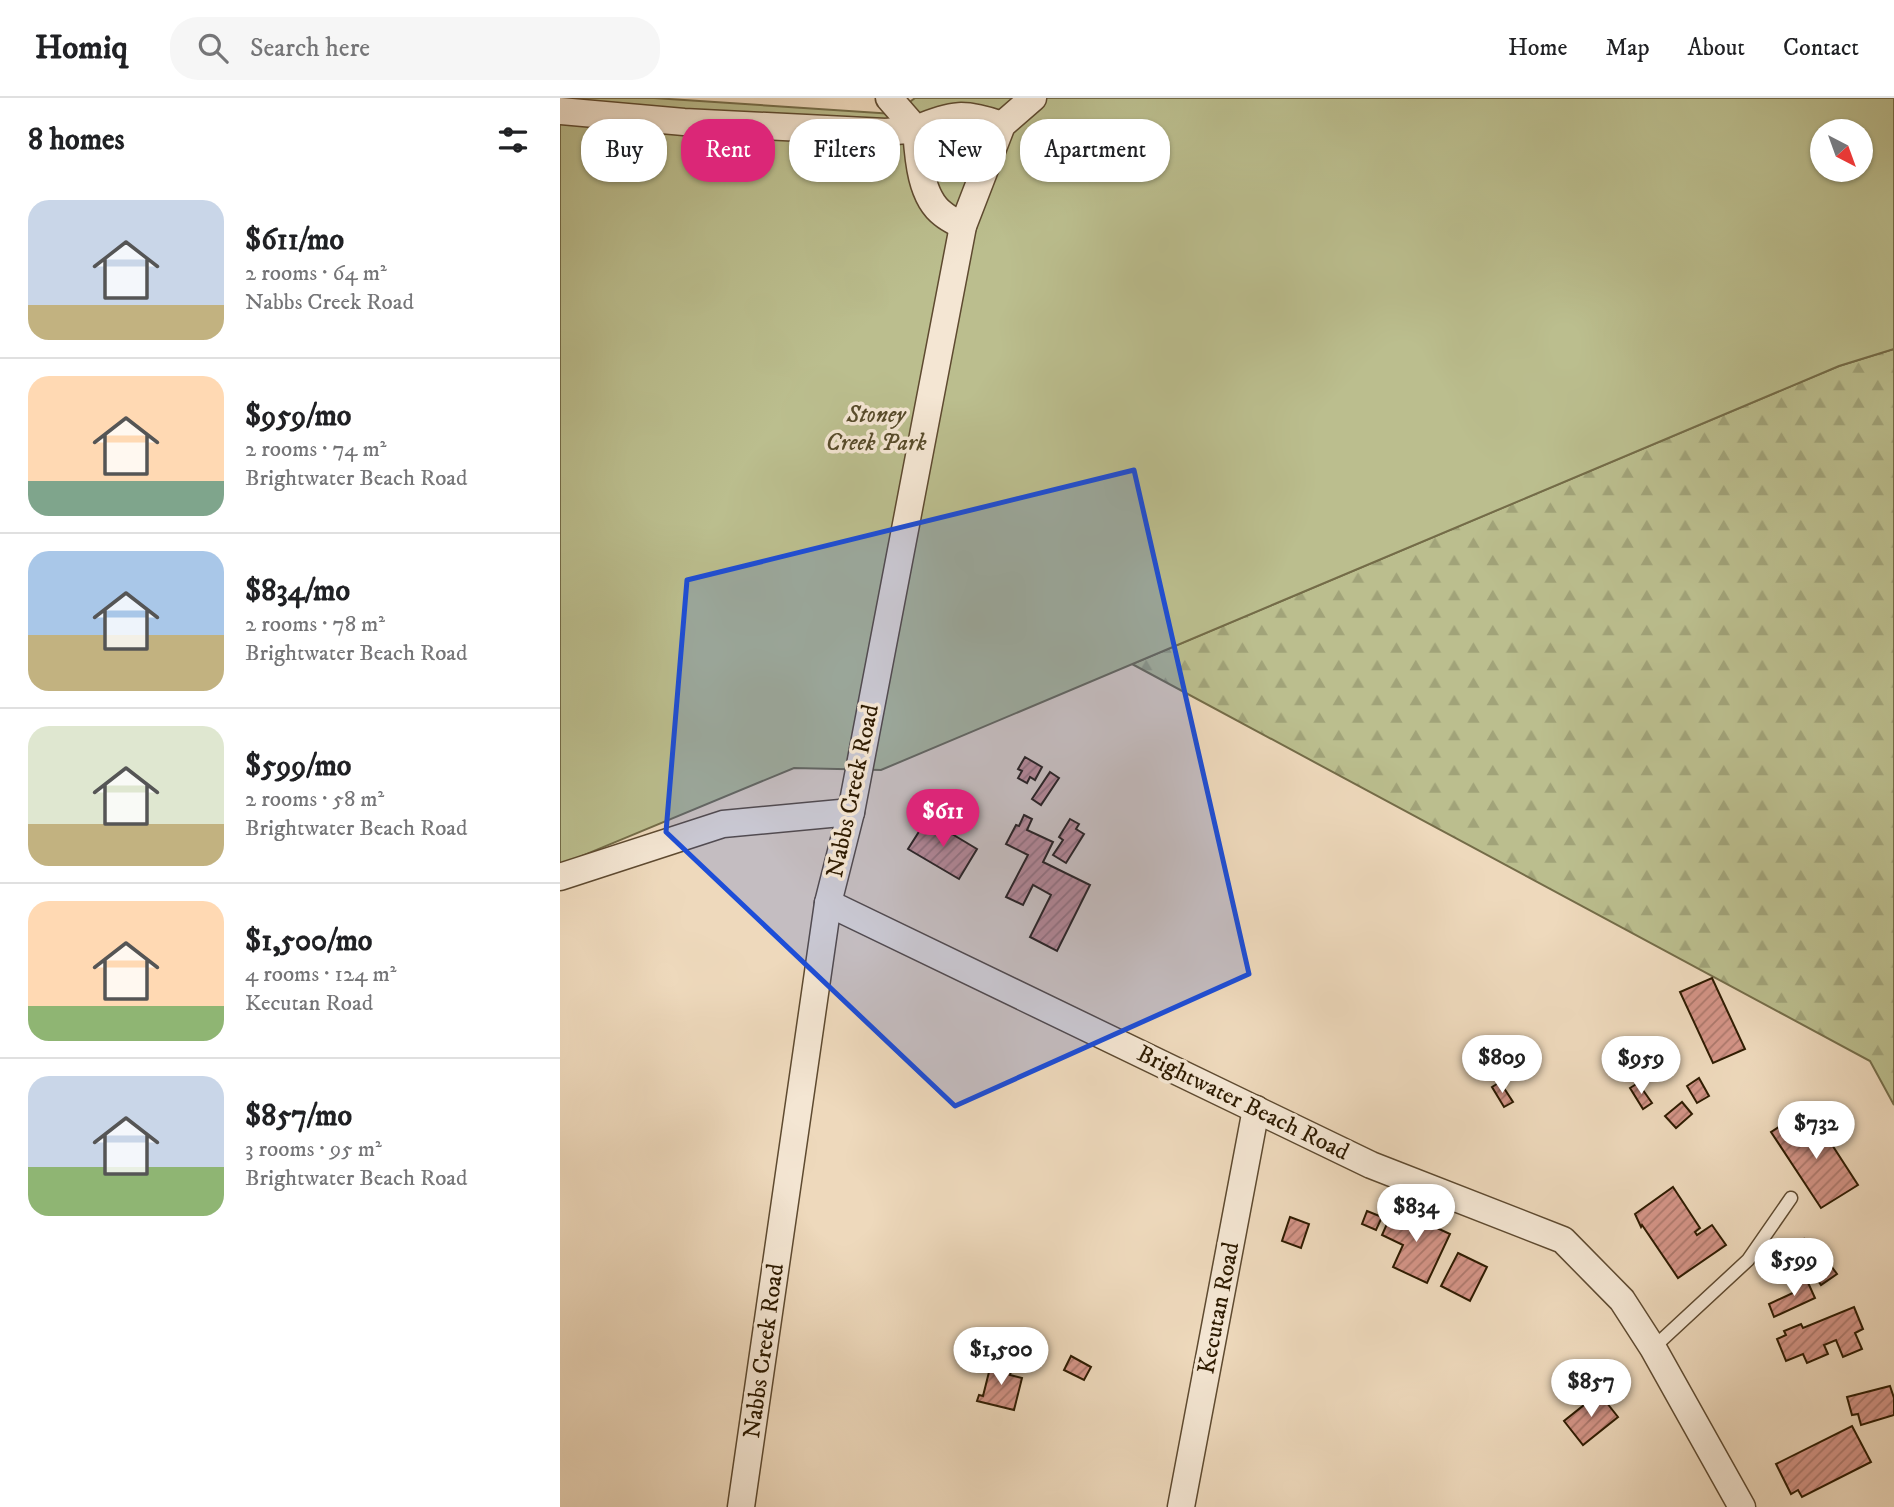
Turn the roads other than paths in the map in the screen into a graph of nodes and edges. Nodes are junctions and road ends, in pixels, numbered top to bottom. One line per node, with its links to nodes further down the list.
1 (888, 98): 7 (street)
2 (1033, 98): 6 (street, Nabbs Creek Road)
3 (560, 111): 8 (street)
4 (939, 119): 5 (street)
5 (985, 119)
6 (1006, 122)
7 (914, 128)
8 (914, 130)
9 (924, 182): 11 (street)
10 (979, 182): 11 (street, Nabbs Creek Road)
11 (962, 226): 12 (street, Nabbs Creek Road)
12 (851, 812): 13 (street); 14 (street, Nabbs Creek Road)
13 (560, 877)
14 (828, 903): 15 (street, Brightwater Beach Road); 18 (street, Nabbs Creek Road)
15 (1256, 1109): 17 (street, Brightwater Beach Road); 19 (street, Kecutan Road)
16 (1791, 1198): 17 (lane)
17 (1653, 1348): 20 (street, Brightwater Beach Road)
18 (741, 1507)
19 (1181, 1507)
20 (1742, 1507)

